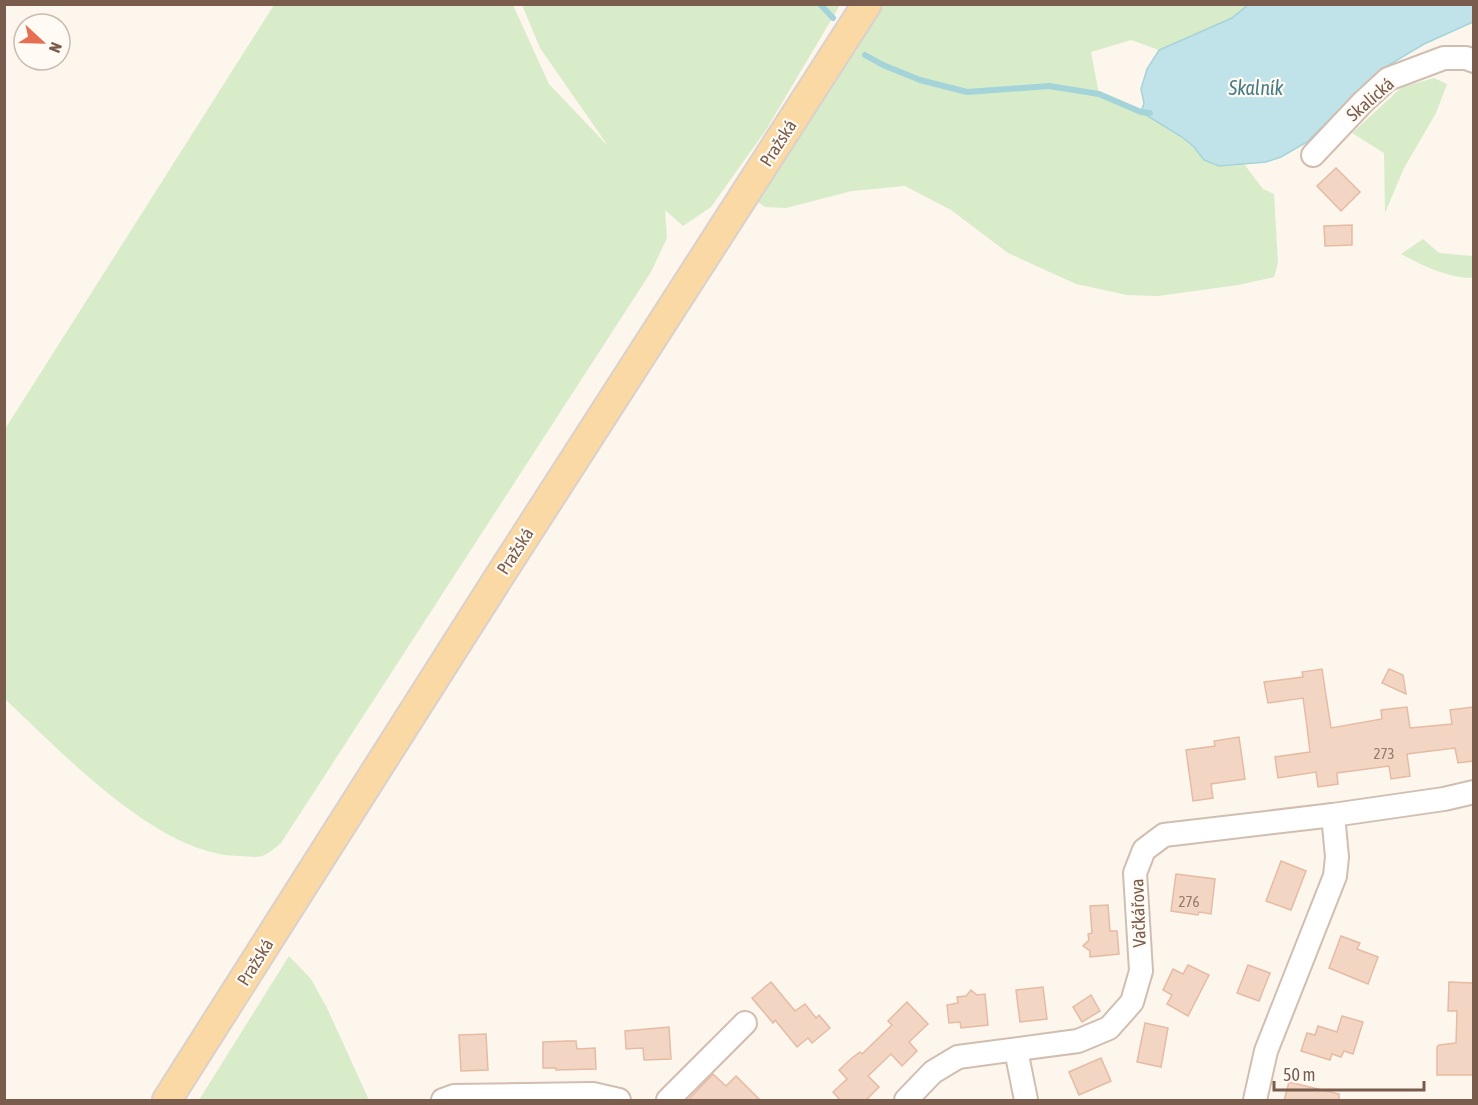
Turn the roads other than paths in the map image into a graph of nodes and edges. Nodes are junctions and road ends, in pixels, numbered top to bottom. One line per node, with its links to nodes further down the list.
1 (867, 4): 8 (main road, Pražská)
2 (1473, 61): 3 (street, Skalická)
3 (1313, 155)
4 (1473, 792): 5 (street, Vačkářova)
5 (1333, 815): 7 (street, Vačkářova); 14 (street)
6 (745, 1023): 11 (street)
7 (1016, 1050): 12 (street, Vačkářova); 13 (street)
8 (167, 1101)
9 (443, 1101): 10 (street)
10 (619, 1101)
11 (668, 1101)
12 (906, 1101)
13 (1026, 1101)
14 (1255, 1101)

